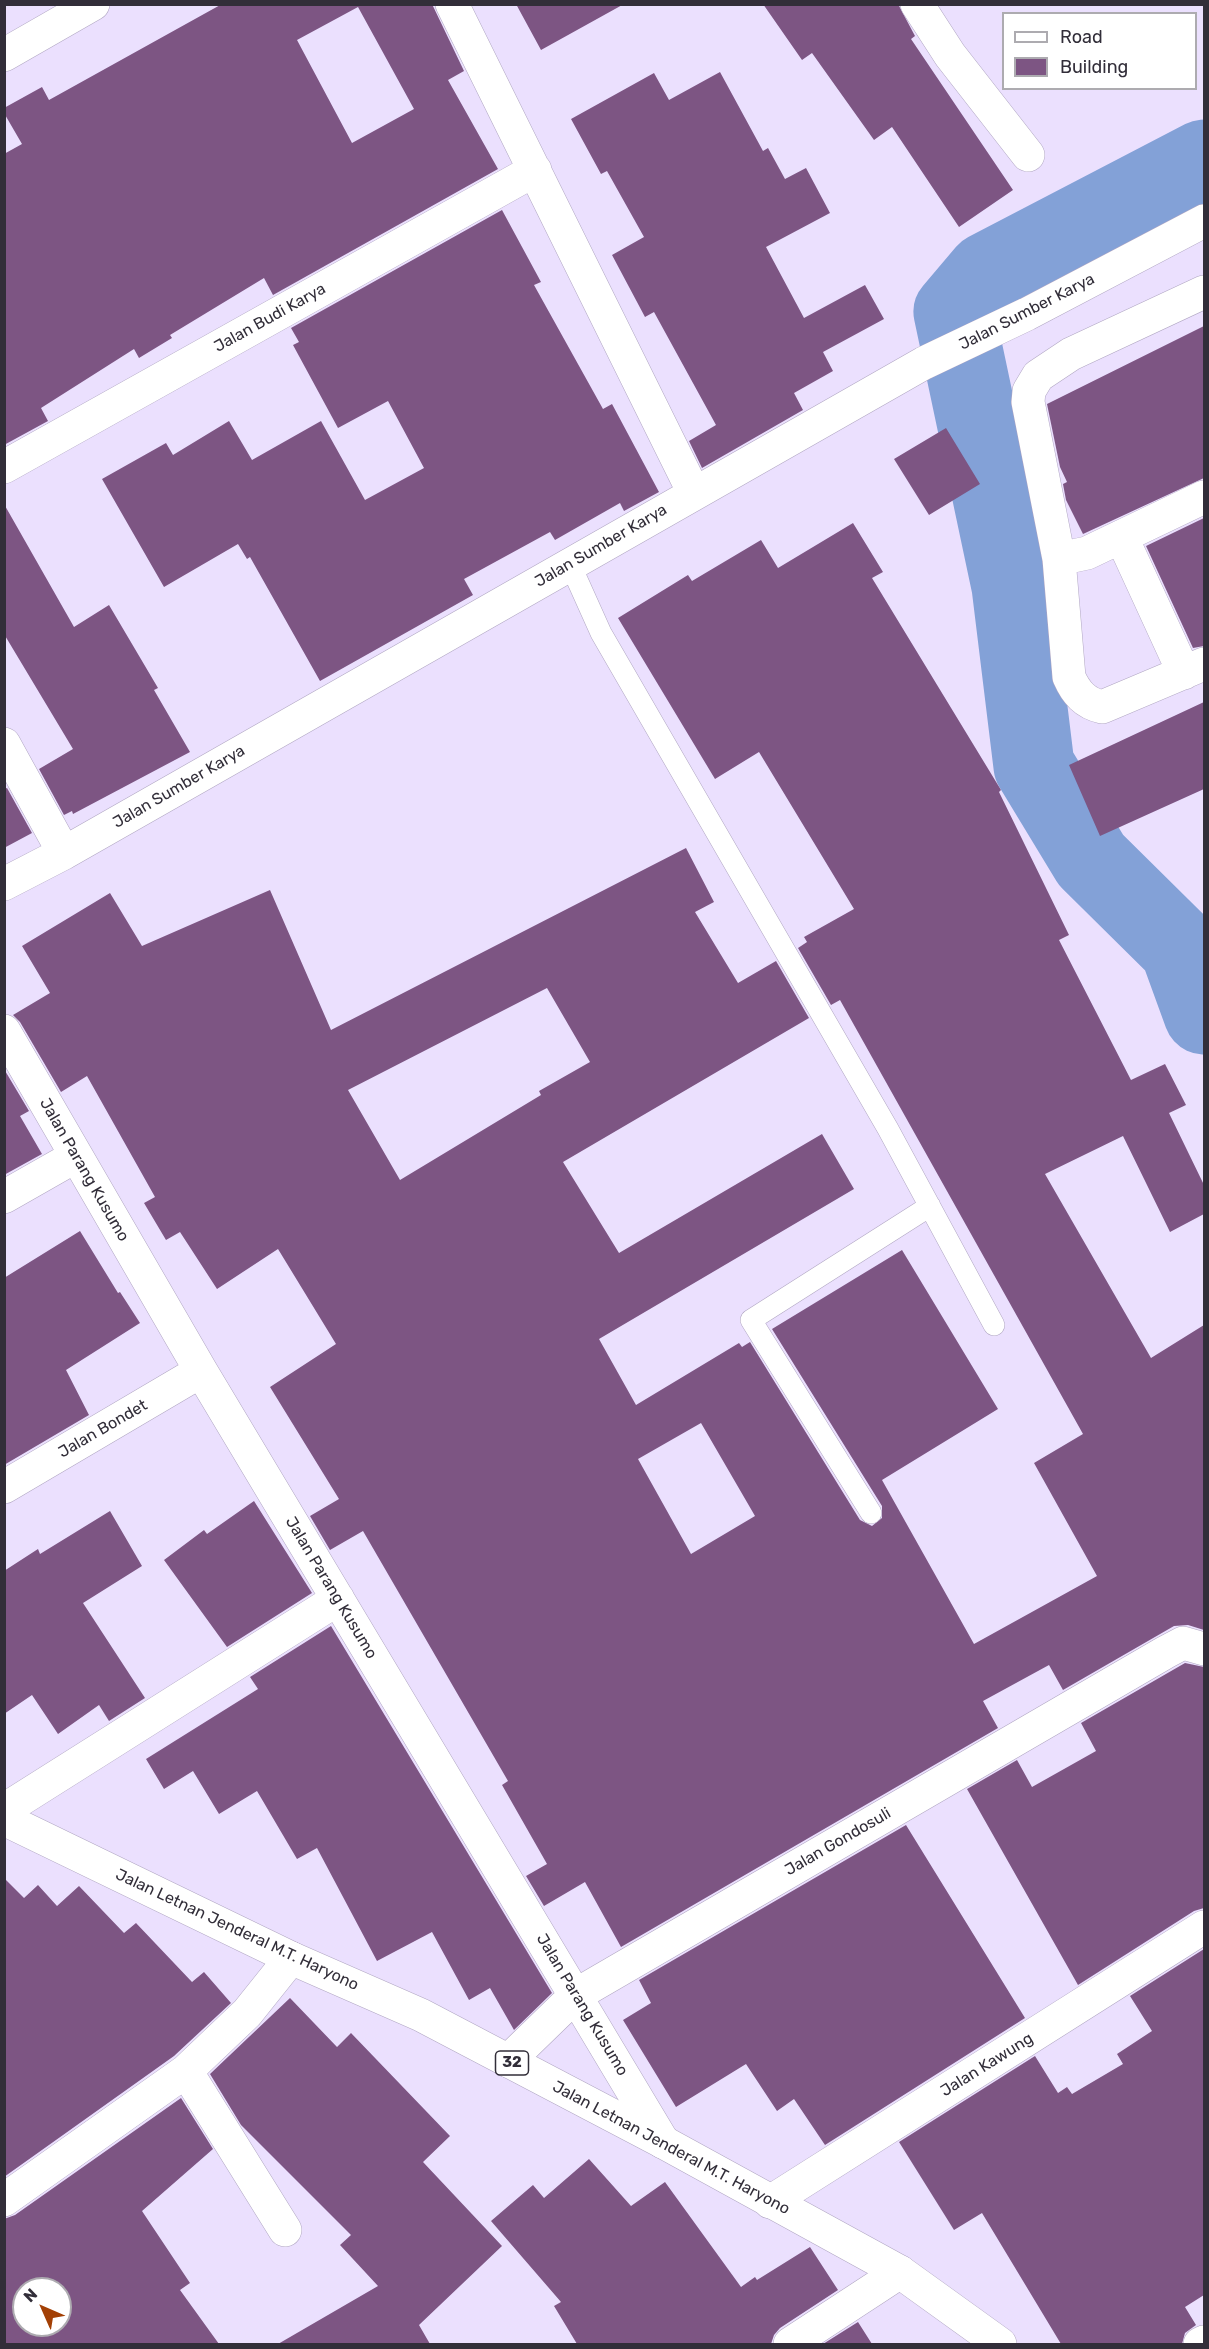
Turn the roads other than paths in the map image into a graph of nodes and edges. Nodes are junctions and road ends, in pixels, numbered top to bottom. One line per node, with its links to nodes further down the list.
1 (93, 4): 4 (main road)
2 (452, 4): 6 (main road)
3 (917, 4): 5 (main road)
4 (4, 55)
5 (1028, 155)
6 (535, 170): 9 (main road, Jalan Budi Karya); 10 (main road)
7 (1204, 221): 10 (main road, Jalan Sumber Karya)
8 (1204, 292): 13 (main road)
9 (4, 467)
10 (694, 493): 14 (main road, Jalan Sumber Karya)
11 (1204, 498): 12 (main road)
12 (1122, 538): 13 (main road); 15 (main road)
13 (1059, 559): 15 (main road)
14 (570, 564): 17 (main road, Jalan Sumber Karya); 22 (lane)
15 (1194, 669)
16 (4, 744): 17 (main road)
17 (64, 853): 18 (main road, Jalan Sumber Karya)
18 (4, 884)
19 (4, 1031): 20 (main road, Jalan Parang Kusumo)
20 (76, 1156): 21 (main road); 24 (main road, Jalan Parang Kusumo)
21 (4, 1197)
22 (930, 1206): 23 (lane); 26 (lane)
23 (994, 1325)
24 (201, 1371): 25 (main road, Jalan Bondet); 27 (main road, Jalan Parang Kusumo)
25 (4, 1487)
26 (871, 1513)
27 (338, 1599): 29 (main road); 33 (main road, Jalan Parang Kusumo)
28 (1194, 1646): 33 (main road, Jalan Gondosuli)
29 (4, 1810)
30 (4, 1819): 32 (main road, Jalan Letnan Jenderal M.T. Haryono / 32)
31 (1204, 1927): 38 (main road, Jalan Kawung)
32 (291, 1958): 34 (main road, Jalan Letnan Jenderal M.T. Haryono / 32); 35 (main road)
33 (576, 1995): 34 (main road, Jalan Gondosuli); 36 (main road, Jalan Parang Kusumo)
34 (508, 2061): 36 (main road, Jalan Letnan Jenderal M.T. Haryono / 32)
35 (186, 2071): 37 (main road); 39 (main road)
36 (663, 2142): 38 (main road, Jalan Letnan Jenderal M.T. Haryono / 32)
37 (4, 2200)
38 (770, 2202): 40 (main road, Jalan Letnan Jenderal M.T. Haryono / 32)
39 (285, 2230)
40 (900, 2272): 42 (main road); 43 (main road, Jalan Letnan Jenderal M.T. Haryono / 32)
41 (1204, 2342): 44 (main road)
42 (790, 2344)
43 (1000, 2344)
44 (1200, 2344)

